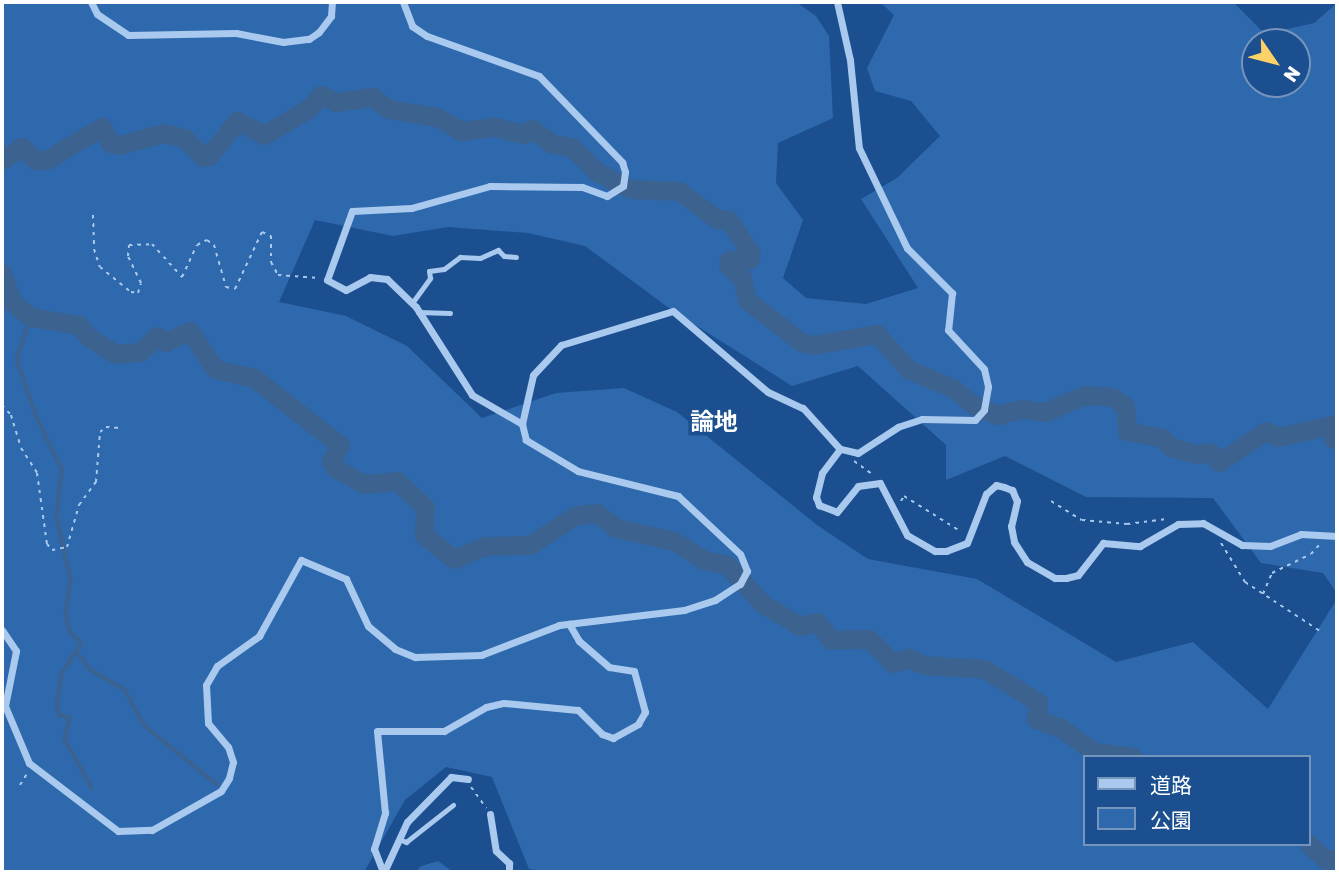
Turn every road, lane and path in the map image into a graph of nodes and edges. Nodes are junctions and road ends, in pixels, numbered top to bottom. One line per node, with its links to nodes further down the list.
1 (91, 2): 2 (street)
2 (332, 2)
3 (403, 2): 7 (street)
4 (837, 2): 15 (street)
5 (93, 215): 7 (path)
6 (516, 257): 8 (lane)
7 (327, 280): 8 (street)
8 (412, 303): 9 (street)
9 (418, 312): 10 (lane); 12 (street)
10 (450, 313)
11 (2, 405): 13 (path)
12 (522, 424): 14 (street); 25 (street)
13 (121, 428)
14 (840, 449): 15 (street); 18 (street)
15 (849, 451): 16 (path)
16 (881, 476)
17 (1051, 501): 19 (path)
18 (895, 512): 21 (path); 21 (street)
19 (1183, 523): 20 (street); 21 (street)
20 (1337, 536)
21 (969, 538)
22 (1214, 538): 24 (path)
23 (1325, 543): 24 (path)
24 (1263, 594): 27 (path)
25 (569, 624): 28 (street); 34 (street)
26 (2, 630): 28 (street)
27 (1320, 631)
28 (29, 763): 30 (path)
29 (468, 779): 32 (path); 33 (street)
30 (20, 785)
31 (453, 805): 33 (lane)
32 (490, 814): 35 (street)
33 (399, 839): 34 (street)
34 (384, 872)
35 (509, 872)

